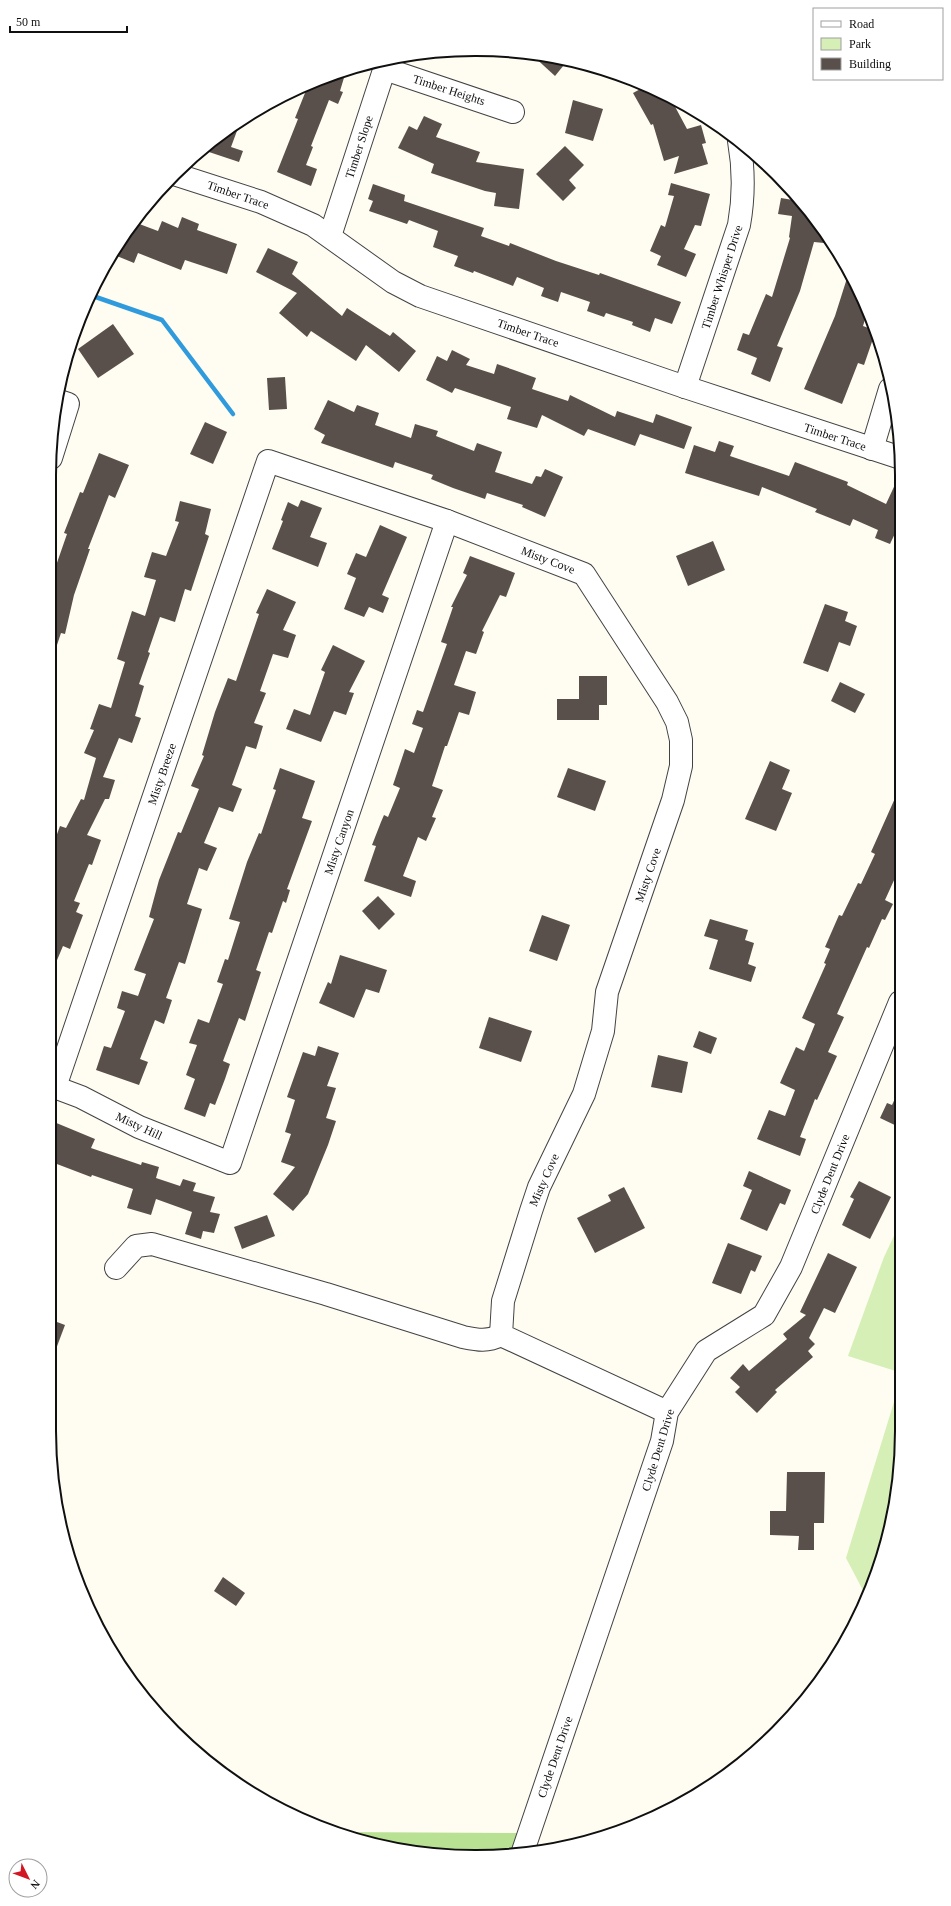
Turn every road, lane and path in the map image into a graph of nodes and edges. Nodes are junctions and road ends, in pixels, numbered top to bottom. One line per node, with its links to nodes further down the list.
1 (390, 65): 3 (street, Timber Heights)
2 (386, 66): 6 (street, Timber Slope)
3 (513, 112)
4 (741, 151): 7 (street, Timber Whisper Drive)
5 (182, 176): 6 (street, Timber Trace)
6 (330, 236): 7 (street, Timber Trace)
7 (685, 387): 9 (street, Timber Trace)
8 (887, 397): 9 (street)
9 (872, 449): 10 (street, Timber Trace)
10 (894, 456)
11 (268, 461): 12 (street, Misty Cove); 14 (street, Misty Breeze)
12 (448, 521): 16 (street, Misty Canyon); 18 (street, Misty Cove)
13 (895, 1014): 19 (street, Clyde Dent Drive)
14 (56, 1074)
15 (56, 1088): 16 (street, Misty Hill)
16 (230, 1163)
17 (116, 1268): 18 (street)
18 (501, 1335): 19 (street)
19 (667, 1412): 20 (street, Clyde Dent Drive)
20 (525, 1847)

